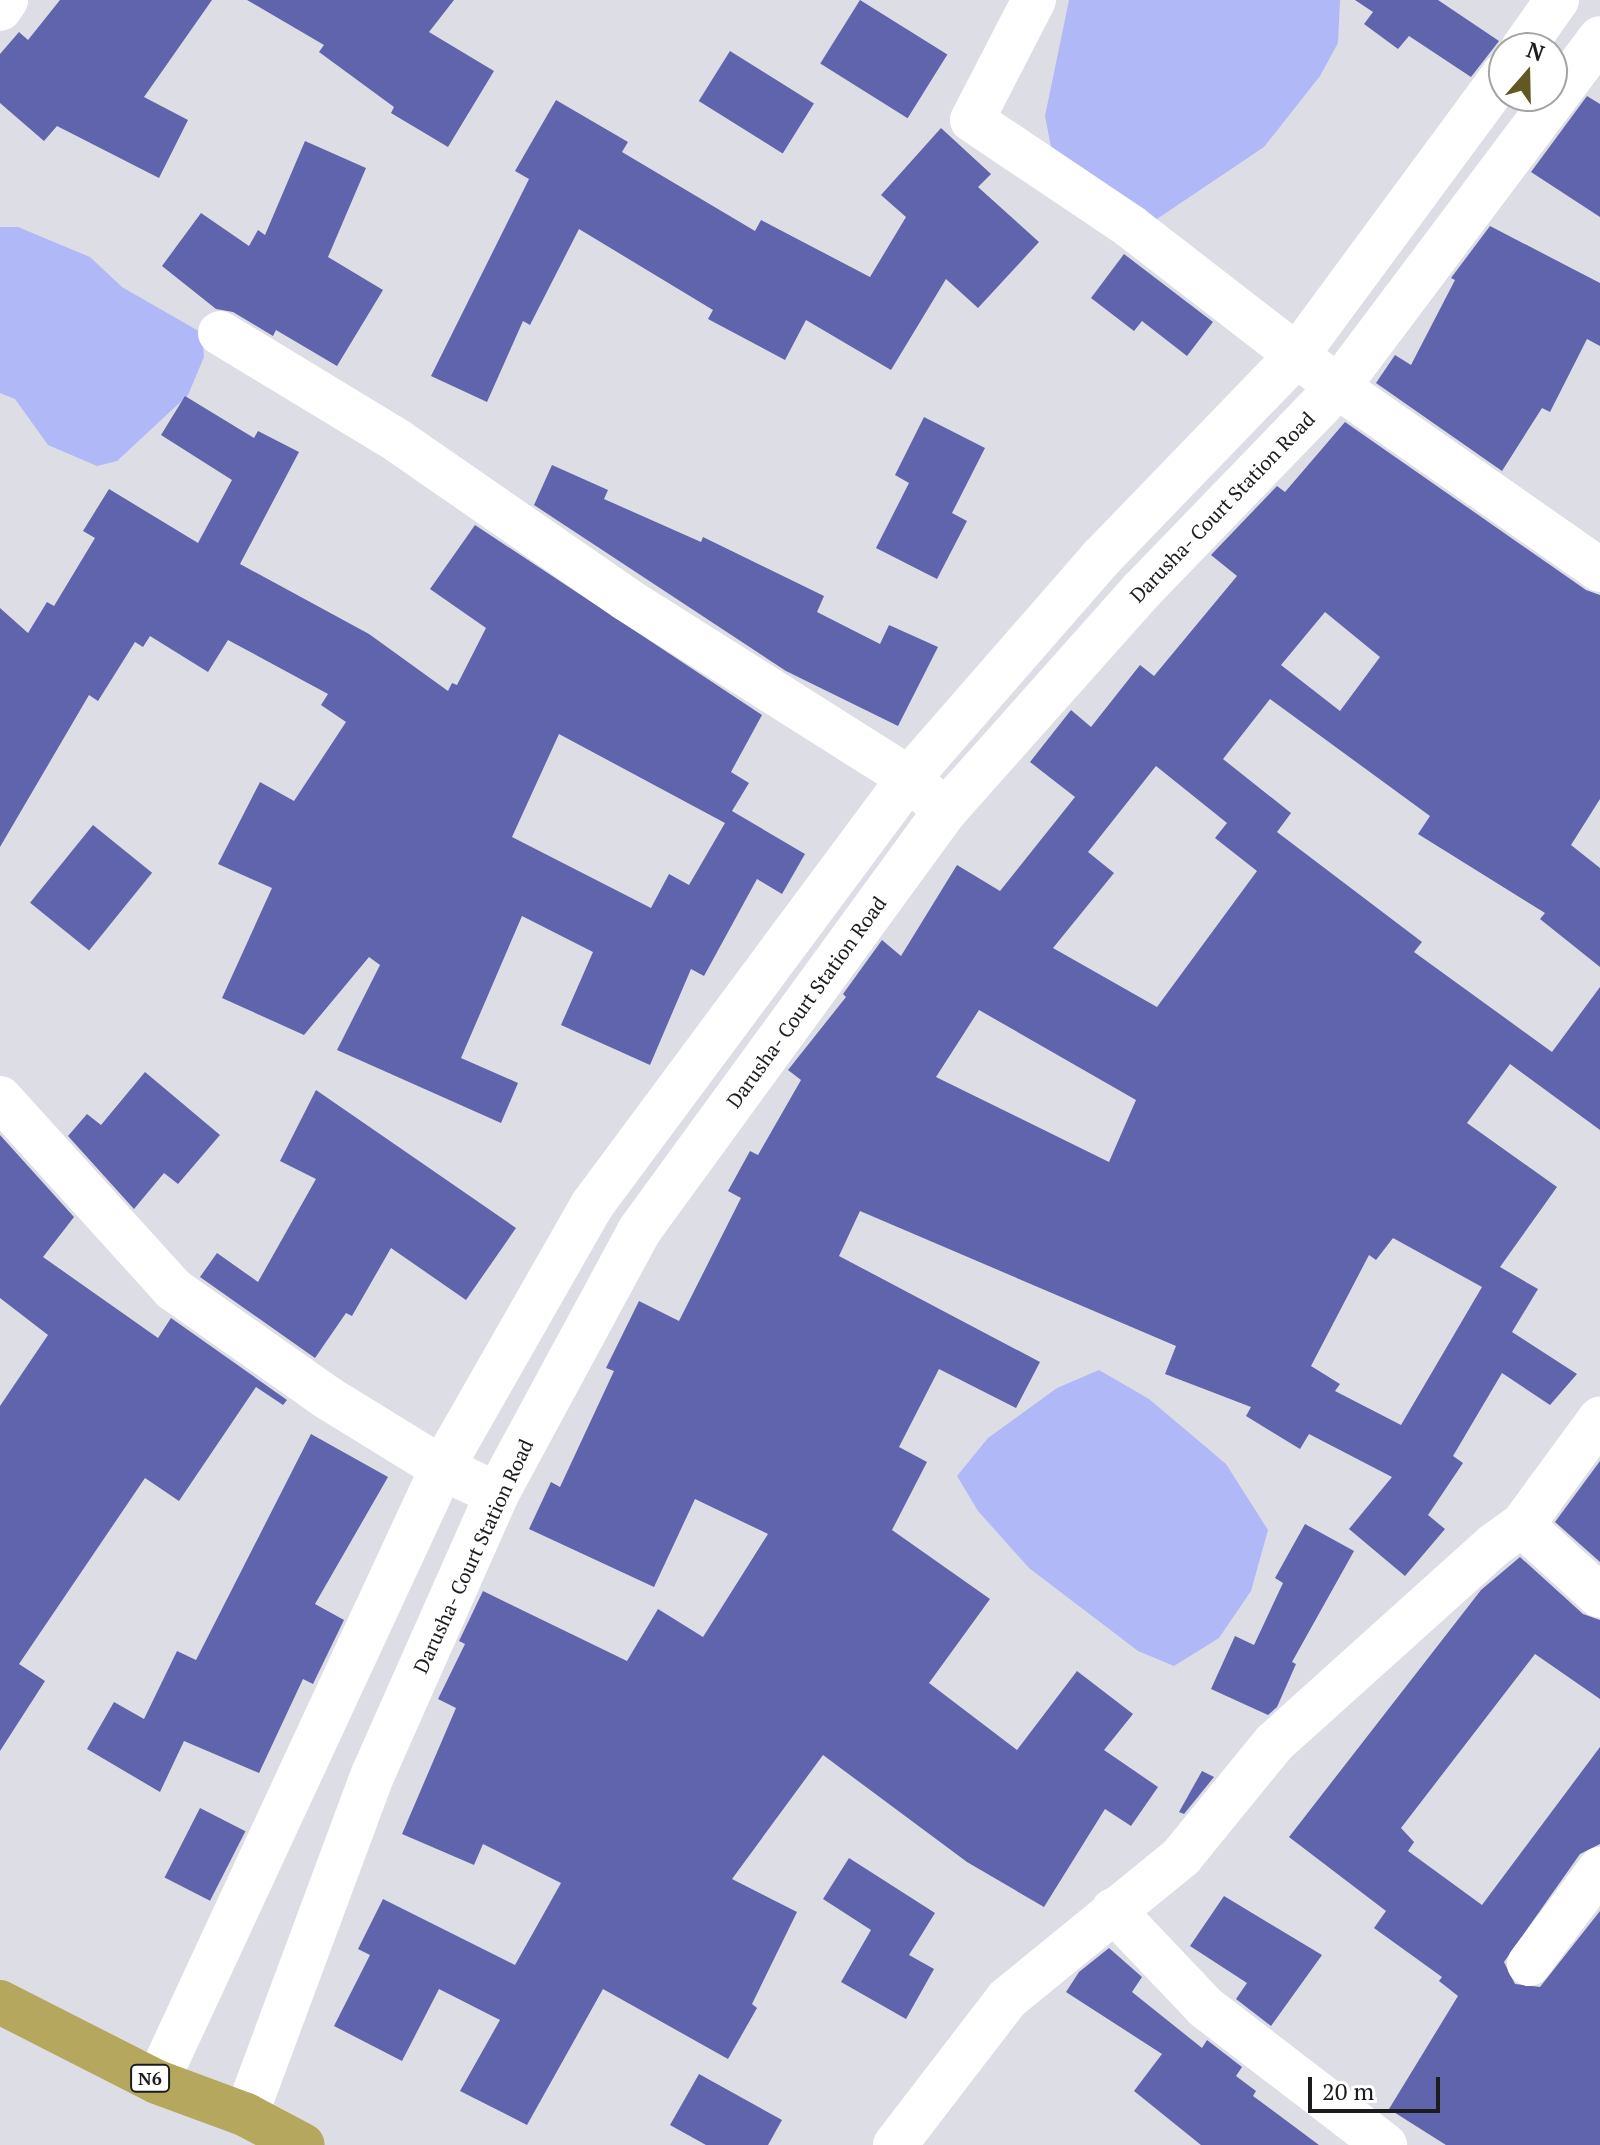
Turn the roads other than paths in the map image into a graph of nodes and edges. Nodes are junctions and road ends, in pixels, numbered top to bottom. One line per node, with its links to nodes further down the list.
1 (6, 0): 4 (street)
2 (1034, 0): 9 (street)
3 (1557, 0): 5 (street)
4 (0, 9)
5 (1534, 32)
6 (1600, 38): 10 (street, Darusha- Court Station Road)
7 (1488, 96): 9 (street)
8 (220, 333): 12 (street)
9 (1297, 355): 10 (street); 12 (street)
10 (1338, 387): 11 (street); 13 (street, Darusha- Court Station Road)
11 (1600, 570)
12 (909, 778): 13 (street); 16 (street)
13 (945, 811): 17 (street, Darusha- Court Station Road)
14 (0, 1098): 16 (street)
15 (1600, 1419): 18 (street)
16 (442, 1468): 17 (street); 24 (street)
17 (497, 1494): 25 (street, Darusha- Court Station Road)
18 (1522, 1525): 19 (street); 21 (street)
19 (1600, 1596)
20 (1600, 1869): 22 (street)
21 (1113, 1910): 27 (street); 28 (street)
22 (1529, 1964)
23 (0, 2002): 24 (highway, N6)
24 (157, 2082): 25 (highway, N6)
25 (246, 2115): 26 (highway, N6)
26 (303, 2145)
27 (895, 2145)
28 (1385, 2145)

